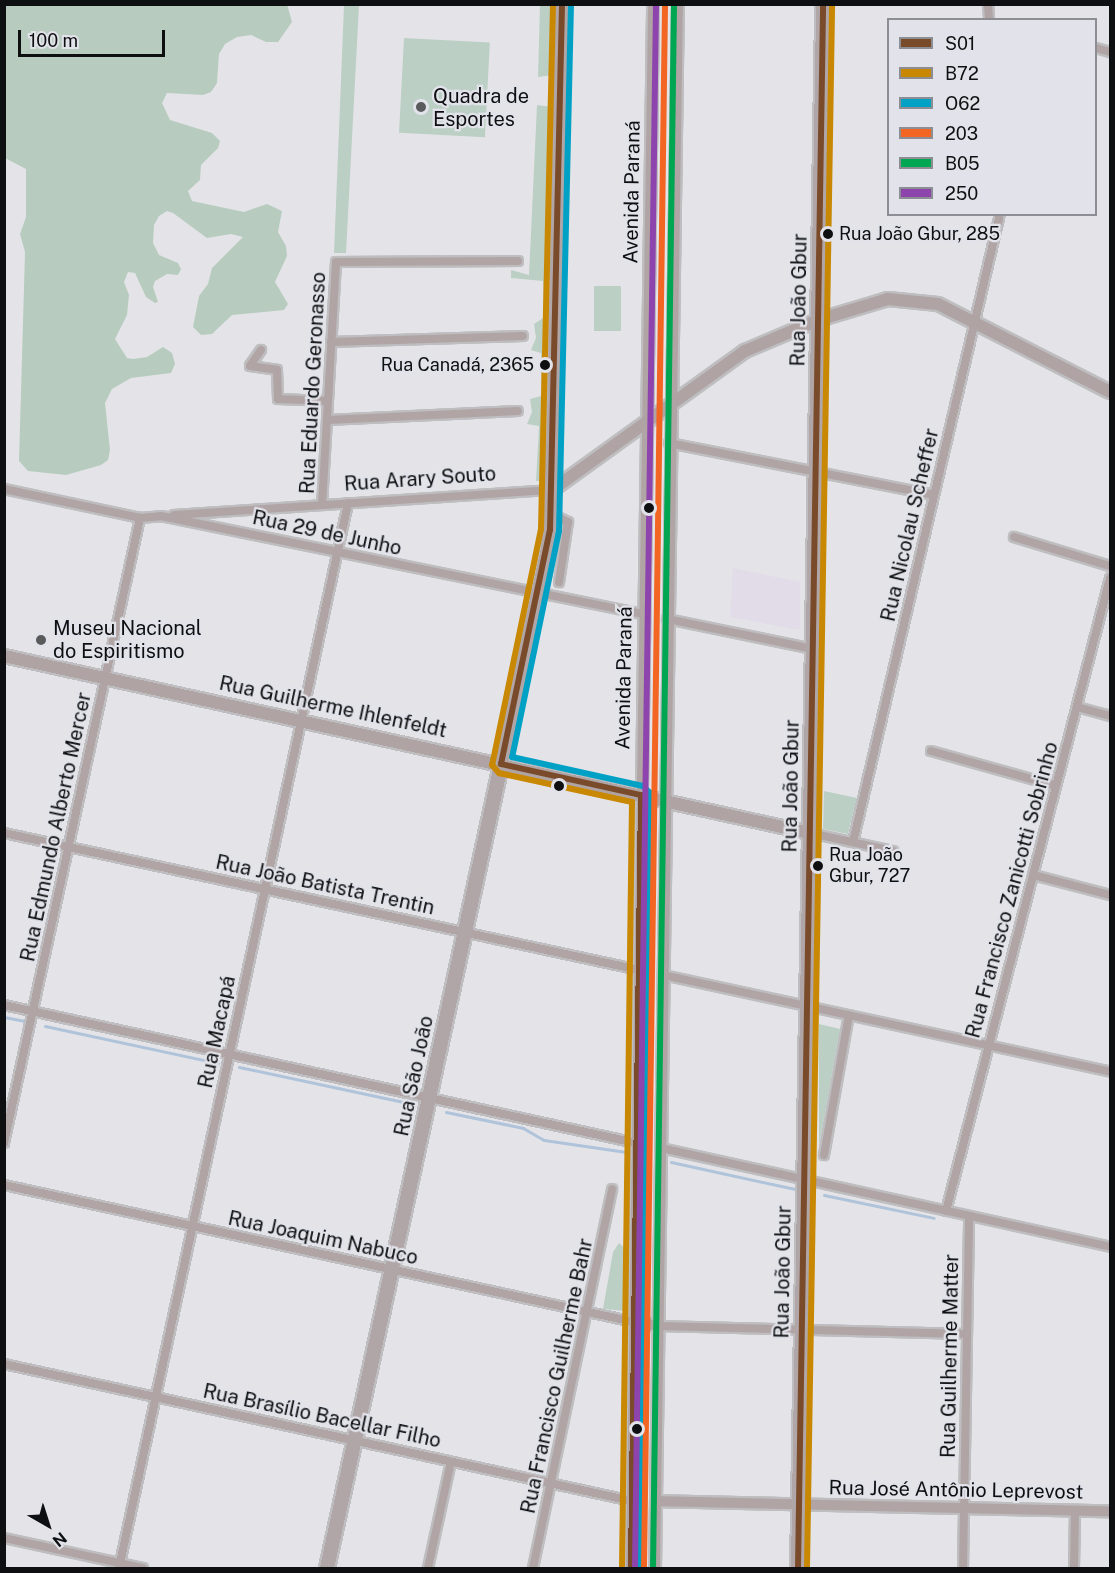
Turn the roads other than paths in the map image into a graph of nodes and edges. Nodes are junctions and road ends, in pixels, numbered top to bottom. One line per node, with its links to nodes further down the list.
1 (562, 4): 23 (main road, Rua São João)
2 (653, 4): 18 (street, Avenida Paraná)
3 (678, 4): 16 (street, Avenida Paraná)
4 (824, 4): 9 (main road, Rua João Gbur)
5 (988, 4): 6 (street)
6 (988, 18)
7 (1000, 216): 10 (street, Rua Nicolau Scheffer)
8 (519, 261): 12 (street, Rua Eduardo Geronasso)
9 (818, 320): 10 (main road); 16 (main road); 21 (main road, Rua João Gbur)
10 (975, 322): 14 (main road); 24 (street, Rua Nicolau Scheffer)
11 (523, 336): 12 (street)
12 (331, 342): 15 (street, Rua Eduardo Geronasso)
13 (261, 350): 15 (street)
14 (1110, 392)
15 (328, 401): 19 (street, Rua Eduardo Geronasso)
16 (671, 403): 18 (main road); 20 (street, Avenida Paraná)
17 (518, 411): 19 (street)
18 (651, 416): 23 (main road); 38 (street, Avenida Paraná)
19 (327, 420): 26 (street, Rua Eduardo Geronasso)
20 (669, 443): 21 (street); 39 (street, Avenida Paraná)
21 (816, 472): 24 (street); 40 (main road, Rua João Gbur)
22 (4, 489): 29 (street, Rua 29 de Junho)
23 (552, 490): 25 (street, Rua Arary Souto); 27 (main road, Rua São João)
24 (934, 495): 52 (street, Rua Nicolau Scheffer)
25 (348, 503): 26 (street, Rua Arary Souto); 32 (street, Rua Macapá)
26 (322, 505): 28 (street, Rua Arary Souto)
27 (551, 514): 31 (street); 33 (main road, Rua São João)
28 (162, 516): 29 (street, Rua 29 de Junho); 32 (street, Rua 29 de Junho)
29 (140, 518): 42 (street, Rua Edmundo Alberto Mercer)
30 (1014, 537): 34 (street)
31 (566, 549): 33 (street); 36 (street)
32 (338, 552): 37 (street, Rua 29 de Junho); 45 (street, Rua Macapá)
33 (546, 557): 37 (main road, Rua São João)
34 (1110, 566)
35 (1110, 579): 43 (street, Rua Francisco Zanicotti Sobrinho)
36 (559, 582)
37 (539, 593): 38 (street, Rua 29 de Junho); 47 (main road, Rua São João)
38 (643, 614): 49 (street, Avenida Paraná)
39 (667, 619): 40 (street); 49 (street, Avenida Paraná)
40 (813, 649): 50 (main road, Rua João Gbur)
41 (4, 656): 42 (main road, Rua Guilherme Ihlenfeldt)
42 (105, 678): 45 (main road, Rua Guilherme Ihlenfeldt); 53 (street, Rua Edmundo Alberto Mercer)
43 (1077, 706): 44 (street); 48 (street, Rua Francisco Zanicotti Sobrinho)
44 (1110, 716)
45 (301, 720): 47 (main road, Rua Guilherme Ihlenfeldt); 56 (street, Rua Macapá)
46 (931, 752): 48 (street)
47 (501, 764): 49 (main road, Rua Guilherme Ihlenfeldt); 58 (main road, Rua São João)
48 (1056, 786): 55 (street, Rua Francisco Zanicotti Sobrinho)
49 (653, 798): 50 (main road, Rua Guilherme Ihlenfeldt); 59 (street, Avenida Paraná); 60 (street, Avenida Paraná)
50 (810, 832): 52 (street); 62 (main road, Rua João Gbur)
51 (4, 833): 53 (street, Rua João Batista Trentin)
52 (853, 842): 54 (street)
53 (69, 847): 56 (street, Rua João Batista Trentin); 63 (street, Rua Edmundo Alberto Mercer)
54 (893, 851)
55 (1033, 875): 57 (street); 65 (street, Rua Francisco Zanicotti Sobrinho)
56 (265, 889): 58 (street, Rua João Batista Trentin); 66 (street, Rua Macapá)
57 (1110, 895)
58 (465, 932): 59 (street, Rua João Batista Trentin); 68 (main road, Rua São João)
59 (639, 970): 70 (street, Avenida Paraná)
60 (663, 975): 62 (street); 71 (street, Avenida Paraná)
61 (4, 1005): 63 (street)
62 (807, 1006): 64 (street); 73 (main road, Rua João Gbur)
63 (33, 1011): 66 (street); 69 (street, Rua Edmundo Alberto Mercer)
64 (849, 1015): 65 (street); 72 (street)
65 (989, 1046): 67 (street); 76 (street, Rua Francisco Zanicotti Sobrinho)
66 (230, 1054): 68 (street); 78 (street, Rua Macapá)
67 (1110, 1072)
68 (429, 1098): 70 (street); 80 (main road, Rua São João)
69 (4, 1143)
70 (636, 1143): 82 (street, Avenida Paraná)
71 (661, 1148): 73 (street); 83 (street, Avenida Paraná)
72 (824, 1155)
73 (804, 1180): 76 (street); 84 (main road, Rua João Gbur)
74 (4, 1185): 78 (street, Rua Joaquim Nabuco)
75 (612, 1189): 81 (street, Rua Francisco Guilherme Bahr)
76 (946, 1211): 77 (street)
77 (969, 1216): 79 (street); 85 (street, Rua Guilherme Matter)
78 (193, 1226): 80 (street, Rua Joaquim Nabuco); 87 (street, Rua Macapá)
79 (1110, 1247)
80 (392, 1270): 81 (street, Rua Joaquim Nabuco); 88 (main road, Rua São João)
81 (587, 1313): 82 (street, Rua Joaquim Nabuco); 90 (street, Rua Francisco Guilherme Bahr)
82 (634, 1322): 83 (street); 91 (street, Avenida Paraná)
83 (658, 1326): 84 (street); 92 (street, Avenida Paraná)
84 (802, 1330): 85 (street); 93 (main road, Rua João Gbur)
85 (967, 1334): 94 (street, Rua Guilherme Matter)
86 (4, 1364): 87 (street, Rua Brasílio Bacellar Filho)
87 (156, 1397): 88 (street, Rua Brasílio Bacellar Filho); 98 (street, Rua Macapá)
88 (355, 1440): 89 (street, Rua Brasílio Bacellar Filho); 100 (main road, Rua São João)
89 (451, 1462): 90 (street, Rua Brasílio Bacellar Filho); 101 (street)
90 (552, 1484): 91 (street, Rua Brasílio Bacellar Filho); 102 (street, Rua Francisco Guilherme Bahr)
91 (632, 1501): 103 (street, Avenida Paraná)
92 (656, 1501): 93 (street, Rua José Antônio Leprevost); 104 (street, Avenida Paraná)
93 (799, 1504): 94 (street, Rua José Antônio Leprevost); 105 (main road, Rua João Gbur)
94 (964, 1508): 95 (street, Rua José Antônio Leprevost); 106 (street, Rua Guilherme Matter)
95 (1075, 1510): 96 (street, Rua José Antônio Leprevost); 107 (street)
96 (1110, 1511)
97 (4, 1538): 98 (street)
98 (120, 1566): 99 (street)
99 (143, 1569)
100 (327, 1569)
101 (428, 1569)
102 (533, 1569)
103 (631, 1569)
104 (655, 1569)
105 (798, 1569)
106 (963, 1569)
107 (1074, 1569)

